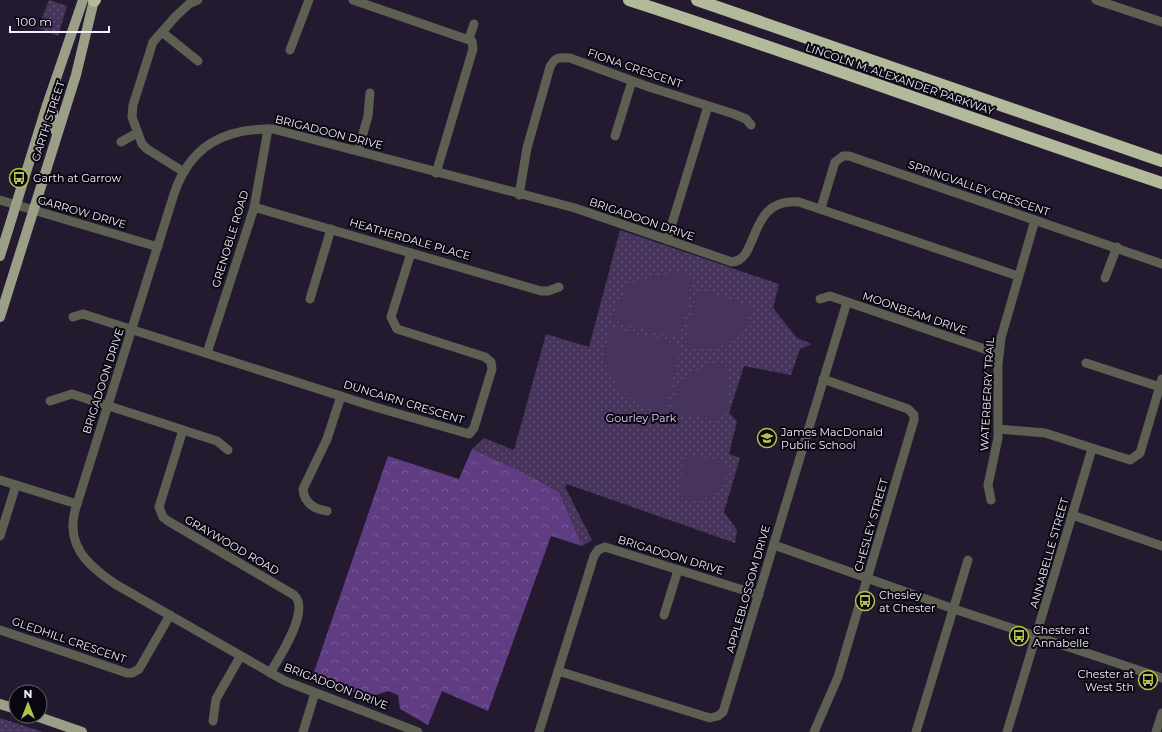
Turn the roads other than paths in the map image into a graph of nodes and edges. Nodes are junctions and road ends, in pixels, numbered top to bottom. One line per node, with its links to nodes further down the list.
1 (91, 0): 17 (main road, GARTH STREET); 23 (main road, GARTH STREET)
2 (198, 0): 11 (street)
3 (309, 0): 13 (street)
4 (353, 0): 8 (street)
5 (629, 0): 29 (highway, LINCOLN M. ALEXANDER PARKWAY)
6 (697, 0): 26 (highway, LINCOLN M. ALEXANDER PARKWAY)
7 (1096, 0): 9 (street)
8 (382, 4): 12 (street)
9 (1162, 22)
10 (474, 24): 12 (street)
11 (162, 32): 14 (street); 21 (street)
12 (468, 39): 28 (street)
13 (290, 50)
14 (198, 61)
15 (632, 81): 18 (street, FIONA CRESCENT); 22 (street); 30 (street, FIONA CRESCENT)
16 (370, 93): 25 (street)
17 (47, 105): 23 (main road); 32 (main road, GARTH STREET)
18 (708, 106): 19 (street, FIONA CRESCENT); 38 (street)
19 (751, 125)
20 (268, 129): 25 (street, BRIGADOON DRIVE); 27 (street, BRIGADOON DRIVE); 33 (street, GRENOBLE ROAD)
21 (137, 132): 24 (street); 27 (street)
22 (615, 136)
23 (56, 140): 35 (main road, GARTH STREET)
24 (121, 142)
25 (358, 151): 28 (street, BRIGADOON DRIVE)
26 (1162, 161)
27 (184, 172): 39 (street, BRIGADOON DRIVE)
28 (436, 173): 30 (street, BRIGADOON DRIVE)
29 (1162, 183)
30 (519, 195): 38 (street, BRIGADOON DRIVE)
31 (0, 200): 32 (street, GARROW DRIVE)
32 (16, 205): 35 (street, GARROW DRIVE); 42 (main road, GARTH STREET)
33 (254, 207): 37 (street, HEATHERDALE PLACE); 53 (street, GRENOBLE ROAD)
34 (821, 208): 36 (street, SPRINGVALLEY CRESCENT); 38 (street, BRIGADOON DRIVE); 44 (street, BRIGADOON DRIVE)
35 (33, 210): 39 (street, GARROW DRIVE); 50 (main road, GARTH STREET)
36 (1035, 220): 40 (street, SPRINGVALLEY CRESCENT); 44 (street, WATERBERRY TRAIL)
37 (331, 229): 41 (street, HEATHERDALE PLACE); 47 (street)
38 (667, 240)
39 (158, 247): 52 (street, BRIGADOON DRIVE)
40 (1117, 247): 43 (street, SPRINGVALLEY CRESCENT); 45 (street)
41 (412, 253): 46 (street, HEATHERDALE PLACE); 58 (street, DUNCAIRN CRESCENT)
42 (0, 256)
43 (1162, 264)
44 (1018, 276): 54 (street, WATERBERRY TRAIL)
45 (1106, 278)
46 (559, 287)
47 (310, 299)
48 (820, 299): 49 (street, MOONBEAM DRIVE)
49 (847, 302): 54 (street, MOONBEAM DRIVE); 56 (street, APPLEBLOSSOM DRIVE)
50 (0, 317)
51 (73, 317): 52 (street, DUNCAIRN CRESCENT)
52 (131, 330): 53 (street, DUNCAIRN CRESCENT); 60 (street, BRIGADOON DRIVE)
53 (207, 353): 58 (street, DUNCAIRN CRESCENT)
54 (999, 354): 61 (street, WATERBERRY TRAIL)
55 (1086, 363): 57 (street)
56 (823, 379): 72 (street, APPLEBLOSSOM DRIVE); 76 (street, CHESLEY STREET)
57 (1161, 383): 63 (street)
58 (341, 396): 69 (street)
59 (50, 401): 60 (street)
60 (108, 406): 62 (street); 68 (street, BRIGADOON DRIVE)
61 (998, 429): 63 (street); 67 (street, WATERBERRY TRAIL)
62 (183, 430): 64 (street); 85 (street, GRAYWOOD ROAD)
63 (1092, 449): 70 (street, ANNABELLE STREET)
64 (228, 450)
65 (0, 480): 66 (street)
66 (16, 485): 68 (street); 71 (street)
67 (991, 500)
68 (77, 504): 79 (street, BRIGADOON DRIVE)
69 (327, 511)
70 (1072, 515): 73 (street); 82 (street, ANNABELLE STREET)
71 (0, 536)
72 (774, 545): 76 (street); 77 (street, APPLEBLOSSOM DRIVE)
73 (1162, 546)
74 (968, 560): 78 (street)
75 (678, 570): 77 (street, BRIGADOON DRIVE); 80 (street); 84 (street, BRIGADOON DRIVE)
76 (868, 579): 78 (street); 95 (street, CHESLEY STREET)
77 (759, 595): 84 (street, APPLEBLOSSOM DRIVE)
78 (954, 609): 82 (street); 96 (street)
79 (170, 615): 81 (street, GLEDHILL CRESCENT); 83 (street, BRIGADOON DRIVE)
80 (664, 615)
81 (0, 630)
82 (1037, 637): 86 (street); 97 (street, ANNABELLE STREET)
83 (240, 657): 85 (street, BRIGADOON DRIVE); 90 (street)
84 (558, 671): 94 (street, BRIGADOON DRIVE)
85 (270, 673): 87 (street, BRIGADOON DRIVE)
86 (1162, 678)
87 (315, 693): 92 (street); 93 (street, BRIGADOON DRIVE)
88 (1162, 713): 98 (street)
89 (48, 720): 91 (main road)
90 (213, 721)
91 (82, 732)
92 (303, 732)
93 (418, 732)
94 (539, 732)
95 (814, 732)
96 (916, 732)
97 (1007, 732)
98 (1156, 732)

